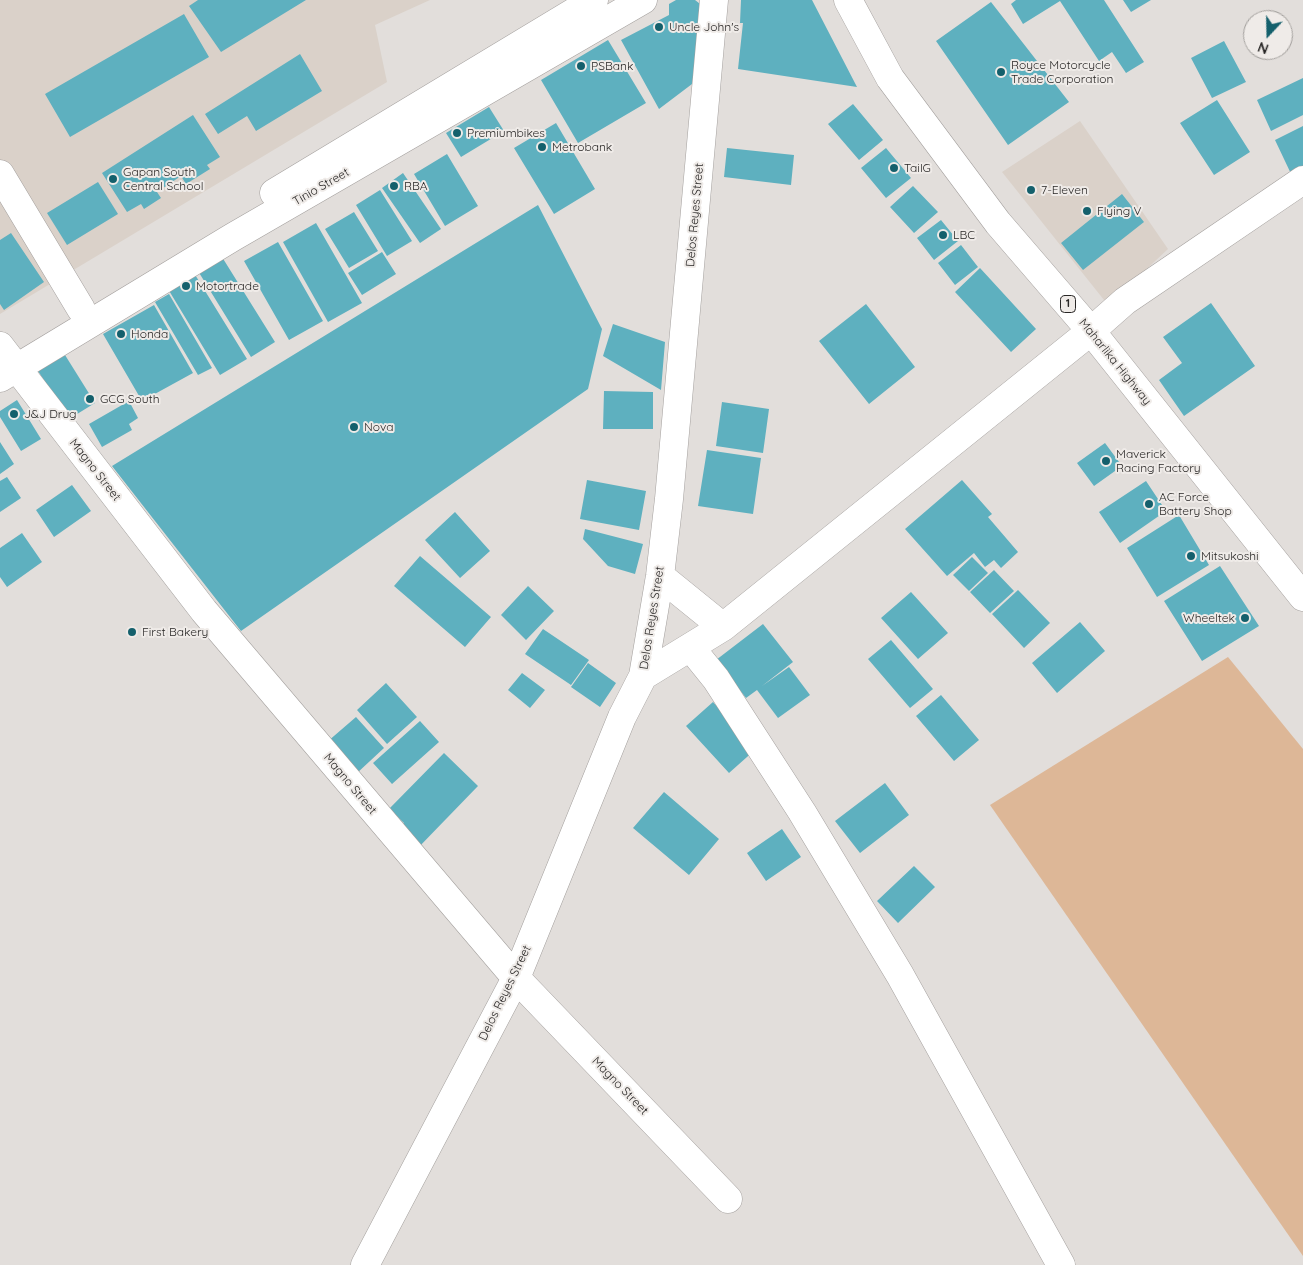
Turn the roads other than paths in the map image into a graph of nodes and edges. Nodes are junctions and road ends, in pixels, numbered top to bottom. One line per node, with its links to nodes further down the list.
1 (594, 0): 7 (main road, Tinio Street)
2 (643, 0): 9 (main road, Tinio Street)
3 (714, 0): 10 (main road, Delos Reyes Street)
4 (848, 0): 8 (main road, Maharlika Highway / 1)
5 (0, 174): 7 (main road)
6 (1303, 180): 8 (main road)
7 (81, 309): 9 (main road, Tinio Street)
8 (1091, 331): 11 (main road, Maharlika Highway / 1); 12 (main road)
9 (4, 361): 15 (main road, Magno Street)
10 (660, 576): 12 (main road); 14 (main road, Delos Reyes Street)
11 (1303, 597)
12 (723, 627): 13 (main road)
13 (691, 648): 14 (main road); 18 (main road)
14 (643, 676): 15 (main road, Delos Reyes Street)
15 (516, 978): 16 (main road, Magno Street); 17 (main road, Delos Reyes Street)
16 (728, 1199)
17 (365, 1265)
18 (1061, 1265)

